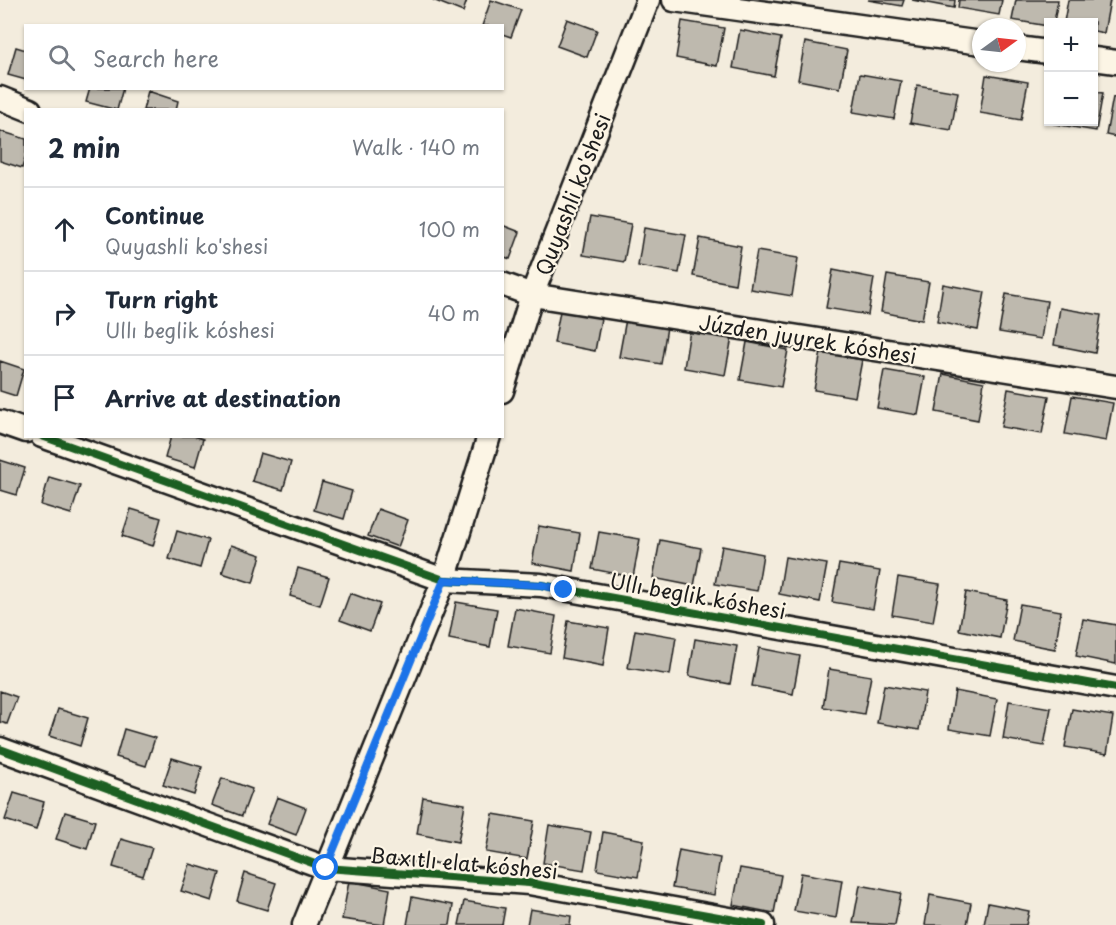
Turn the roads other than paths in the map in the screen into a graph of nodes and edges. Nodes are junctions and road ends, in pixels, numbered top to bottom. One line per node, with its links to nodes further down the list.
1 (648, 0): 11 (street, Quyashli ko'shesi)
2 (674, 0): 3 (street)
3 (972, 42)
4 (1026, 49): 5 (street)
5 (1044, 51)
6 (1098, 60): 7 (street)
7 (1116, 62)
8 (0, 98): 9 (street)
9 (25, 108)
10 (504, 285): 11 (street, Júzden juyrek kóshesi)
11 (532, 295): 12 (street, Quyashli ko'shesi); 13 (street, Júzden juyrek kóshesi)
12 (504, 385)
13 (1116, 387)
14 (0, 422): 15 (street)
15 (24, 430)
16 (48, 438): 18 (street, Ullı beglik kóshesi)
17 (488, 438): 18 (street)
18 (444, 580): 19 (street, Ullı beglik kóshesi); 21 (street)
19 (1116, 688)
20 (0, 749): 21 (street, Baxıtlı elat kóshesi)
21 (326, 868): 22 (street); 23 (street, Baxıtlı elat kóshesi)
22 (304, 925)
23 (763, 925)

